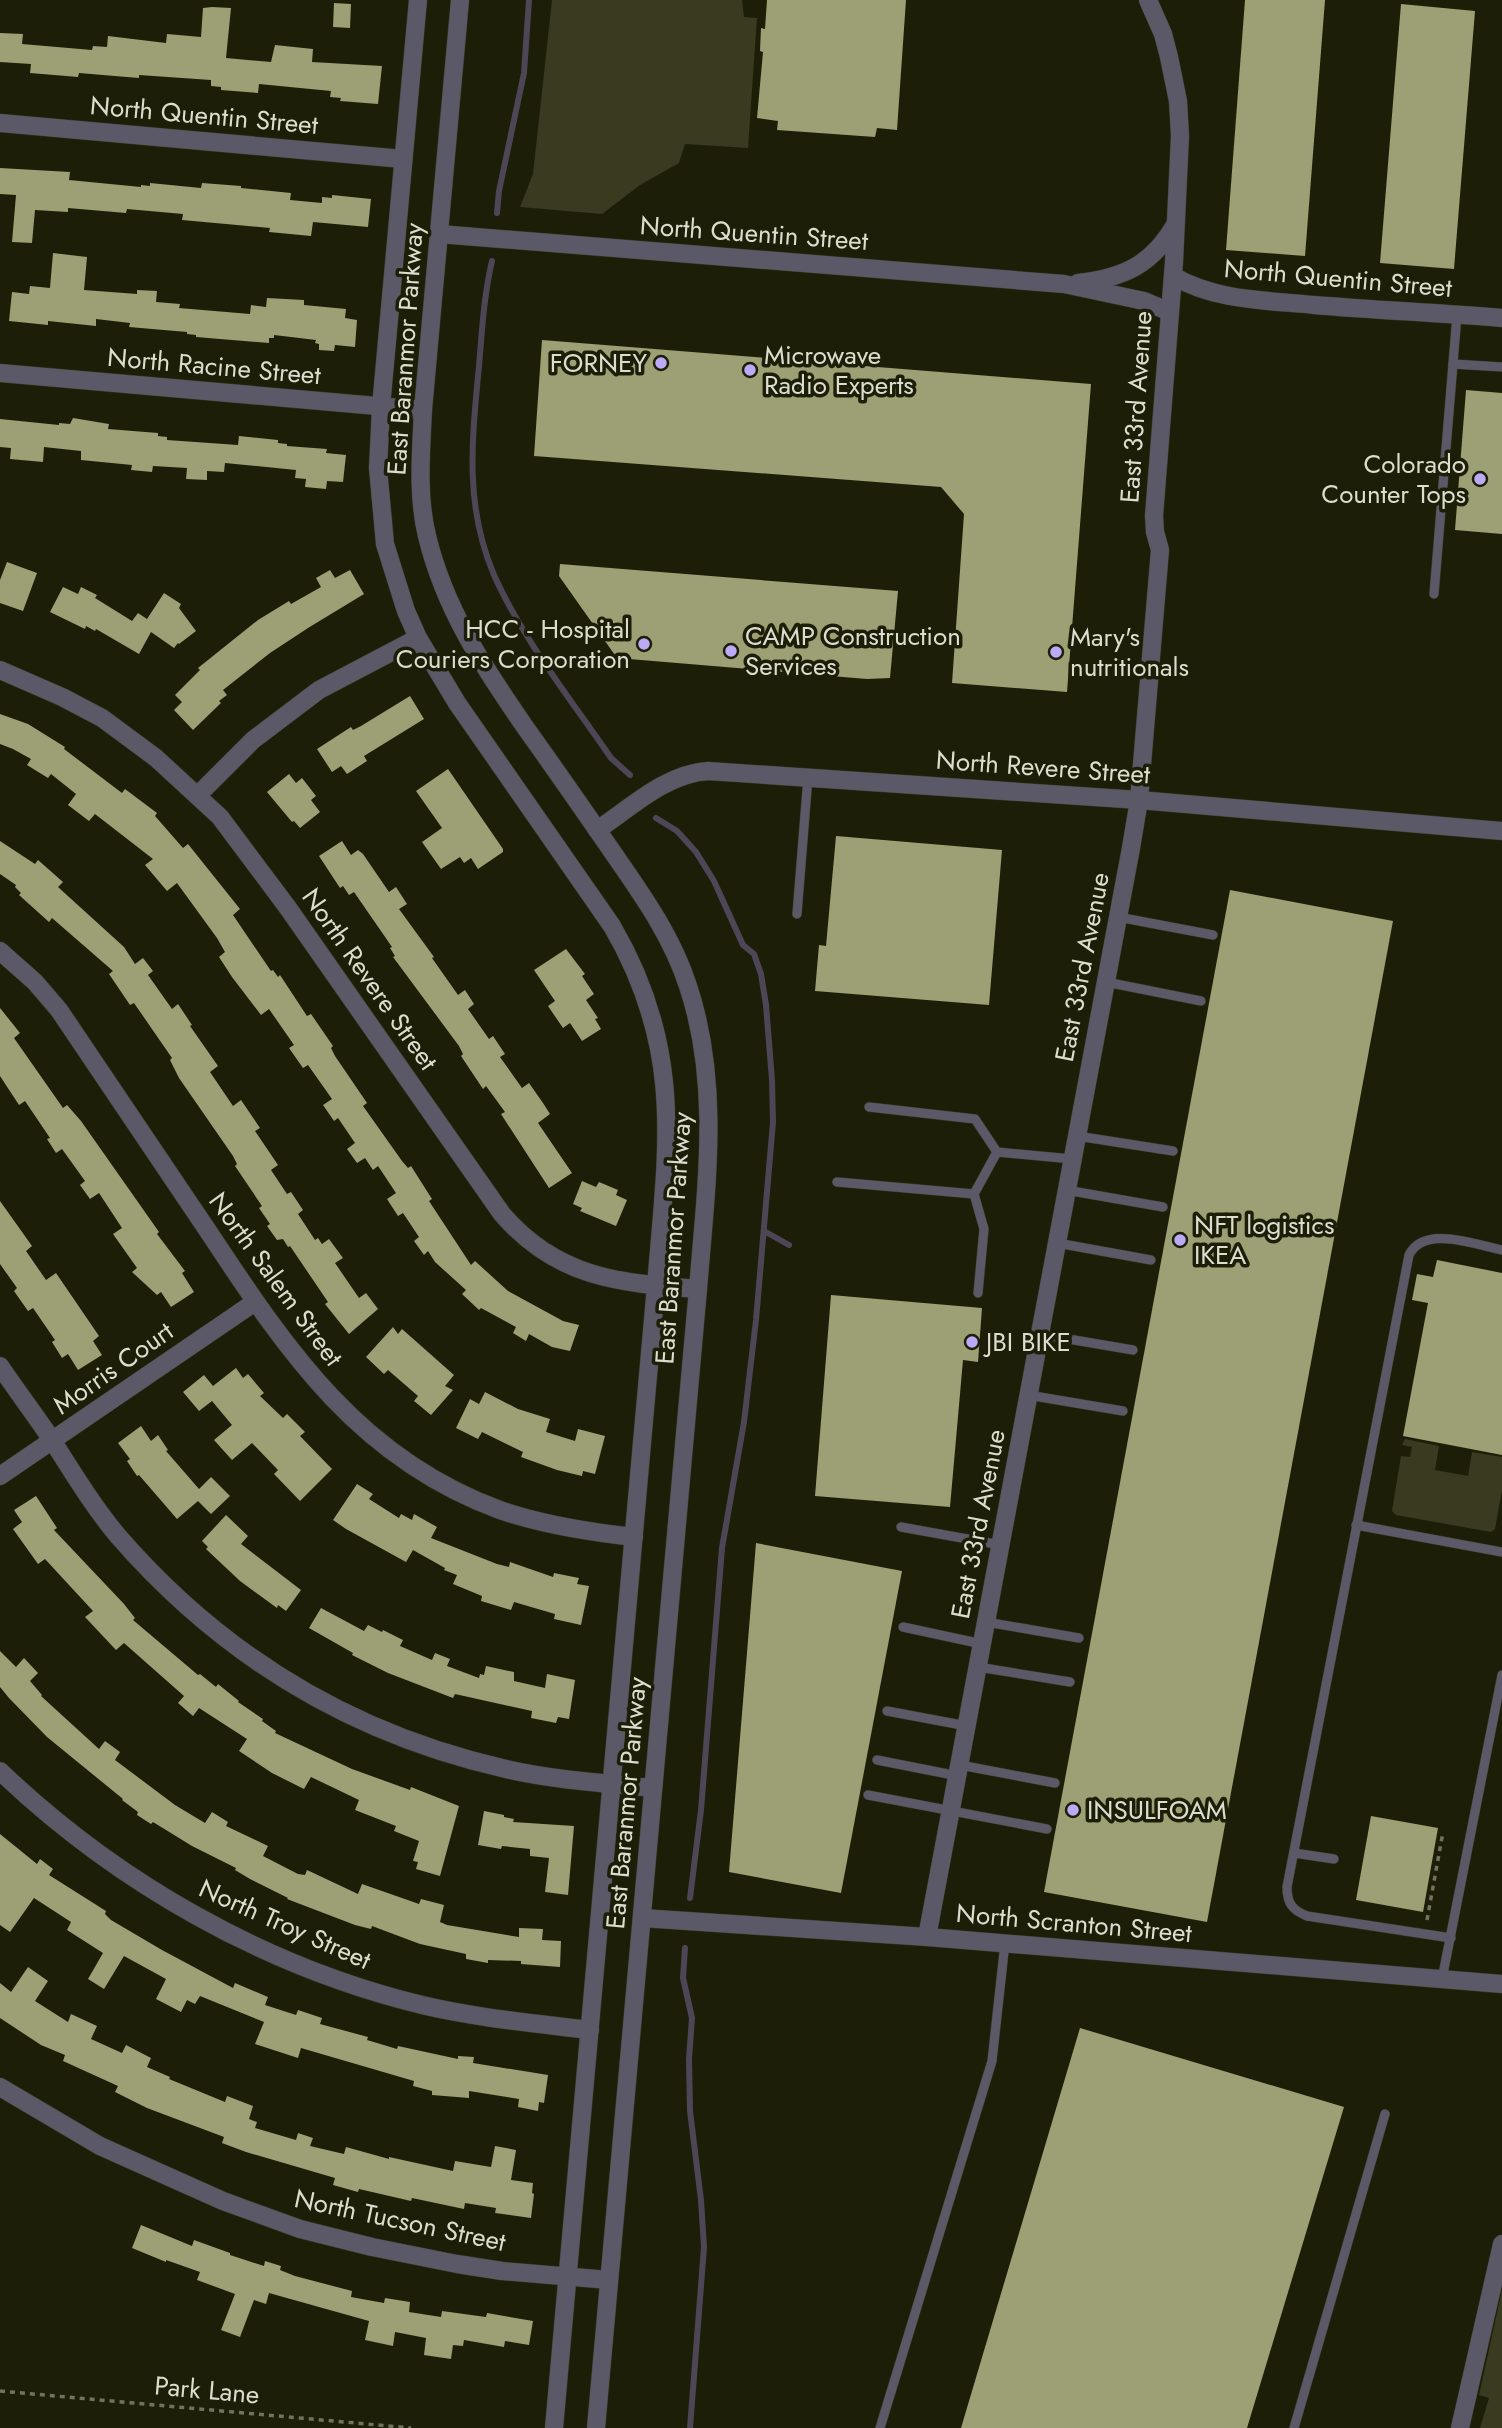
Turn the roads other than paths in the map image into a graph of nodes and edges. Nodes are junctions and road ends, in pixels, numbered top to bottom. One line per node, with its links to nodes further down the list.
1 (418, 0): 5 (street, East Baranmor Parkway)
2 (460, 0): 7 (street, East Baranmor Parkway)
3 (1148, 0): 6 (street, East 33rd Avenue)
4 (0, 123): 5 (street, North Quentin Street)
5 (403, 159): 16 (street, East Baranmor Parkway)
6 (1175, 226): 8 (street, East 33rd Avenue); 9 (street, North Quentin Street)
7 (439, 234): 9 (street, North Quentin Street); 17 (street, East Baranmor Parkway)
8 (1173, 276): 10 (street, East 33rd Avenue); 11 (street, North Quentin Street)
9 (1065, 284): 10 (street, North Quentin Street)
10 (1170, 312): 23 (street, East 33rd Avenue)
11 (1457, 315): 12 (street, North Quentin Street); 13 (lane)
12 (1502, 318)
13 (1453, 364): 14 (lane); 18 (lane)
14 (1502, 367)
15 (0, 373): 16 (street, North Racine Street)
16 (381, 407): 17 (street, North Racine Street); 19 (street, East Baranmor Parkway)
17 (423, 410): 24 (street, East Baranmor Parkway)
18 (1434, 594)
19 (418, 638): 22 (street); 44 (street, East Baranmor Parkway)
20 (0, 670): 22 (street, North Revere Street)
21 (808, 777): 23 (street, North Revere Street); 24 (street, North Revere Street); 26 (lane)
22 (198, 794): 44 (street, North Revere Street)
23 (1139, 800): 25 (street, North Revere Street); 27 (street, East 33rd Avenue)
24 (597, 830): 45 (street, East Baranmor Parkway)
25 (1502, 831)
26 (797, 914)
27 (1118, 917): 28 (lane); 30 (street, East 33rd Avenue)
28 (1213, 935)
29 (0, 950): 47 (street, North Salem Street)
30 (1106, 982): 31 (lane); 33 (street, East 33rd Avenue)
31 (1201, 1001)
32 (869, 1107): 35 (lane)
33 (1077, 1136): 34 (lane); 36 (street, East 33rd Avenue)
34 (1173, 1151)
35 (997, 1152): 36 (lane); 39 (lane)
36 (1072, 1159): 38 (street, East 33rd Avenue)
37 (837, 1182): 39 (lane)
38 (1066, 1190): 40 (lane); 41 (street, East 33rd Avenue)
39 (974, 1194): 46 (lane)
40 (1163, 1207)
41 (1056, 1243): 43 (lane); 48 (street, East 33rd Avenue)
42 (1502, 1250): 55 (lane)
43 (1150, 1260)
44 (656, 1286): 45 (street, North Revere Street); 57 (street, East Baranmor Parkway)
45 (698, 1289): 74 (street, East Baranmor Parkway)
46 (978, 1293)
47 (255, 1302): 53 (street, Morris Court); 57 (street, North Salem Street)
48 (1040, 1334): 49 (lane); 51 (street, East 33rd Avenue)
49 (1133, 1350)
50 (0, 1366): 53 (street)
51 (1028, 1395): 52 (lane); 58 (street, East 33rd Avenue)
52 (1123, 1412)
53 (52, 1441): 54 (street, Morris Court); 73 (street)
54 (0, 1476)
55 (1356, 1525): 59 (lane); 78 (lane)
56 (901, 1527): 58 (lane)
57 (634, 1537): 73 (street, East Baranmor Parkway)
58 (1000, 1545): 60 (street, East 33rd Avenue)
59 (1502, 1552)
60 (986, 1622): 62 (lane); 63 (street, East 33rd Avenue)
61 (903, 1628): 63 (lane)
62 (1079, 1638)
63 (982, 1644): 64 (street, East 33rd Avenue)
64 (978, 1667): 66 (lane); 68 (street, East 33rd Avenue)
65 (1502, 1675): 82 (lane)
66 (1070, 1682)
67 (887, 1711): 68 (lane)
68 (967, 1726): 71 (street, East 33rd Avenue)
69 (877, 1760): 71 (lane)
70 (0, 1771): 86 (street, North Troy Street)
71 (959, 1771): 72 (lane); 76 (street, East 33rd Avenue)
72 (1055, 1783)
73 (611, 1784): 74 (street); 86 (street, East Baranmor Parkway)
74 (653, 1788): 80 (street, East Baranmor Parkway)
75 (868, 1795): 76 (lane)
76 (951, 1812): 77 (lane); 81 (street, East 33rd Avenue)
77 (1046, 1829)
78 (1294, 1853): 79 (lane); 82 (lane)
79 (1334, 1859)
80 (642, 1918): 81 (street, North Scranton Street); 91 (street, East Baranmor Parkway)
81 (927, 1937): 83 (street, North Scranton Street)
82 (1451, 1938): 84 (lane)
83 (1005, 1943): 84 (street, North Scranton Street); 94 (lane)
84 (1442, 1979): 85 (street, North Scranton Street)
85 (1502, 1984)
86 (590, 2030): 90 (street, East Baranmor Parkway)
87 (0, 2087): 90 (street, North Tucson Street)
88 (1385, 2114): 95 (lane)
89 (1502, 2244): 96 (street)
90 (567, 2276): 91 (street, North Tucson Street); 92 (street, East Baranmor Parkway)
91 (609, 2280): 93 (street, East Baranmor Parkway)
92 (554, 2428)
93 (596, 2428)
94 (880, 2428)
95 (1294, 2428)
96 (1460, 2428)

